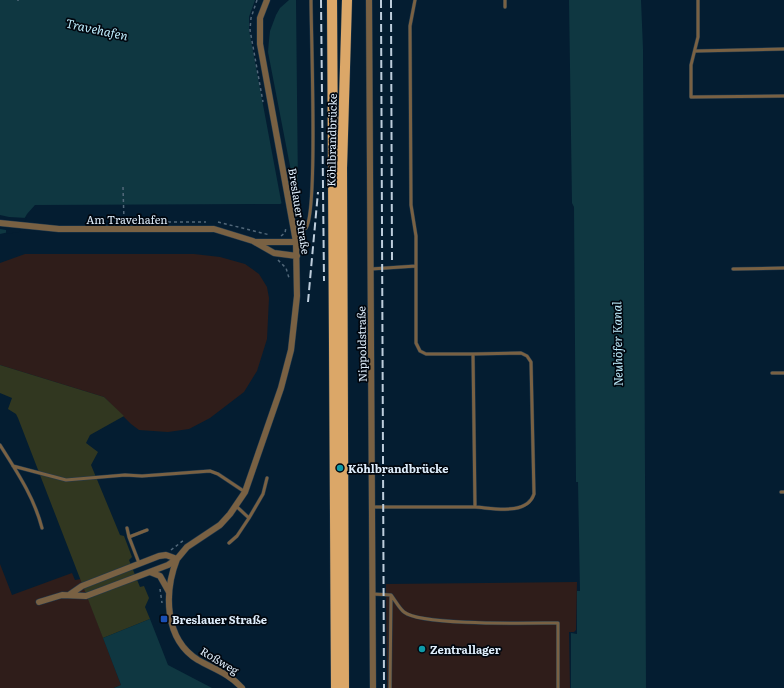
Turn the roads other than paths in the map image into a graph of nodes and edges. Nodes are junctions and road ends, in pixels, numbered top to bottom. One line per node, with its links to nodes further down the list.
1 (267, 0): 15 (street, Breslauer Straße)
2 (311, 0): 15 (lane)
3 (326, 0): 9 (street)
4 (347, 0): 49 (main road, Köhlbrandbrücke)
5 (369, 0): 21 (street, Nippoldstraße)
6 (415, 0): 19 (lane)
7 (505, 0): 10 (lane)
8 (698, 0): 12 (lane)
9 (332, 5): 48 (main road, Köhlbrandbrücke)
10 (505, 7)
11 (784, 49): 12 (lane)
12 (696, 51): 13 (lane)
13 (784, 96)
14 (0, 224): 16 (street, Am Travehafen)
15 (295, 232): 17 (street, Breslauer Straße)
16 (253, 241): 17 (street, Am Travehafen); 18 (street, Am Travehafen)
17 (296, 242): 18 (street, Breslauer Straße)
18 (297, 256): 29 (street, Breslauer Straße)
19 (416, 266): 21 (lane); 23 (lane)
20 (784, 268): 22 (lane)
21 (371, 269): 31 (street, Nippoldstraße)
22 (733, 269)
23 (473, 354): 32 (lane); 32 (lane)
24 (772, 373): 25 (lane)
25 (784, 373)
26 (0, 445): 27 (lane)
27 (13, 466): 29 (lane); 34 (lane)
28 (267, 478): 33 (lane)
29 (245, 492): 30 (street, Breslauer Straße)
30 (236, 506): 33 (lane); 39 (street, Breslauer Straße)
31 (373, 507): 32 (lane); 43 (street, Nippoldstraße)
32 (475, 507)
33 (249, 518): 38 (lane)
34 (42, 528)
35 (127, 528): 37 (lane)
36 (147, 530): 37 (lane)
37 (129, 537): 40 (lane)
38 (229, 543)
39 (177, 559): 40 (street, Breslauer Straße); 41 (street, Breslauer Straße); 42 (street, Roßweg)
40 (139, 563): 44 (street, Breslauer Straße)
41 (150, 572): 42 (street); 44 (street, Breslauer Straße)
42 (169, 592): 47 (street, Roßweg)
43 (372, 594): 45 (lane); 50 (street, Nippoldstraße)
44 (69, 595): 46 (street, Breslauer Straße)
45 (391, 595): 51 (lane); 52 (lane)
46 (39, 602)
47 (242, 688)
48 (336, 688)
49 (344, 688)
50 (373, 688)
51 (390, 688)
52 (558, 688)

